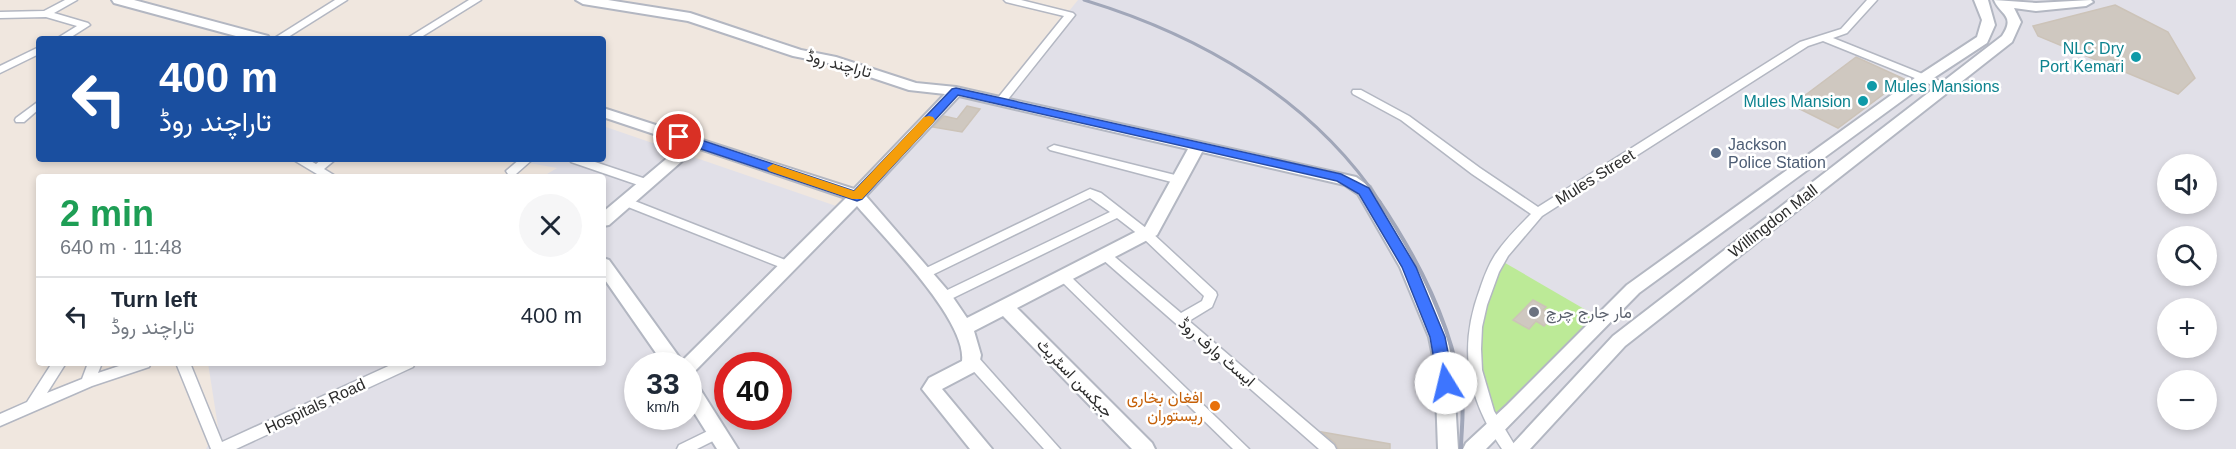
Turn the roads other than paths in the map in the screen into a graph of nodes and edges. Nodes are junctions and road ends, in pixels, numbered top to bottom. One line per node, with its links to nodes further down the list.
1 (72, 0): 11 (street)
2 (119, 0): 14 (street)
3 (342, 0): 15 (street)
4 (476, 0): 16 (street)
5 (583, 0): 22 (street, تاراچند روڈ)
6 (1009, 0): 24 (street)
7 (1872, 0): 17 (street, Mules Street)
8 (1981, 0): 20 (street, Willingdon Mall)
9 (1996, 1): 10 (street); 21 (street, Willingdon Mall)
10 (2086, 2)
11 (46, 14): 12 (street); 13 (street)
12 (0, 15)
13 (66, 36)
14 (252, 36)
15 (283, 36)
16 (416, 36)
17 (1825, 38): 20 (street); 43 (street, Mules Street)
18 (36, 52): 19 (street)
19 (0, 70)
20 (1924, 78): 21 (street); 67 (street, Willingdon Mall)
21 (1946, 87): 80 (street, Willingdon Mall)
22 (956, 91): 24 (street, تاراچند روڈ); 40 (street)
23 (1357, 92): 43 (street)
24 (1001, 101): 29 (street, تاراچند روڈ)
25 (36, 107): 27 (street)
26 (606, 113): 28 (street)
27 (20, 120)
28 (695, 142): 39 (street); 40 (street)
29 (1197, 146): 38 (street); 77 (street, تاراچند روڈ)
30 (1054, 148): 38 (street)
31 (303, 162): 35 (street)
32 (326, 162): 35 (street)
33 (523, 162): 36 (street)
34 (584, 162): 39 (street)
35 (316, 169): 37 (street)
36 (512, 171)
37 (325, 174)
38 (1179, 180): 45 (street)
39 (648, 184): 41 (street)
40 (857, 196): 47 (street); 49 (street)
41 (627, 202): 44 (street); 47 (street)
42 (1117, 213): 45 (street); 49 (street); 51 (street)
43 (1538, 213): 67 (street, Mules Street)
44 (606, 219)
45 (1147, 235): 46 (street); 53 (street)
46 (1105, 255): 50 (street); 53 (street, ایسٹ وارف روڈ)
47 (789, 266): 56 (street)
48 (606, 272): 55 (street)
49 (924, 274): 51 (street)
50 (1064, 277): 52 (street); 75 (street)
51 (944, 297): 54 (street)
52 (1004, 306): 54 (street); 74 (street, جیکسن اسٹریٹ)
53 (1180, 320): 76 (street, ایسٹ وارف روڈ)
54 (964, 328): 57 (street)
55 (665, 352)
56 (702, 352)
57 (973, 362): 72 (street); 73 (street)
58 (57, 366): 64 (street)
59 (94, 366): 63 (street)
60 (135, 366): 63 (street)
61 (184, 366): 69 (street)
62 (401, 366): 69 (street, Hospitals Road)
63 (87, 382): 64 (street)
64 (32, 406): 66 (street)
65 (702, 407): 68 (street)
66 (0, 420)
67 (1497, 427): 78 (street, Willingdon Mall); 79 (street, Mules Street)
68 (718, 432): 70 (street); 71 (street)
69 (220, 449)
70 (684, 449)
71 (728, 449)
72 (982, 449)
73 (1053, 449)
74 (1145, 449)
75 (1242, 449)
76 (1329, 449)
77 (1448, 449)
78 (1473, 449)
79 (1510, 449)
80 (1518, 449)

